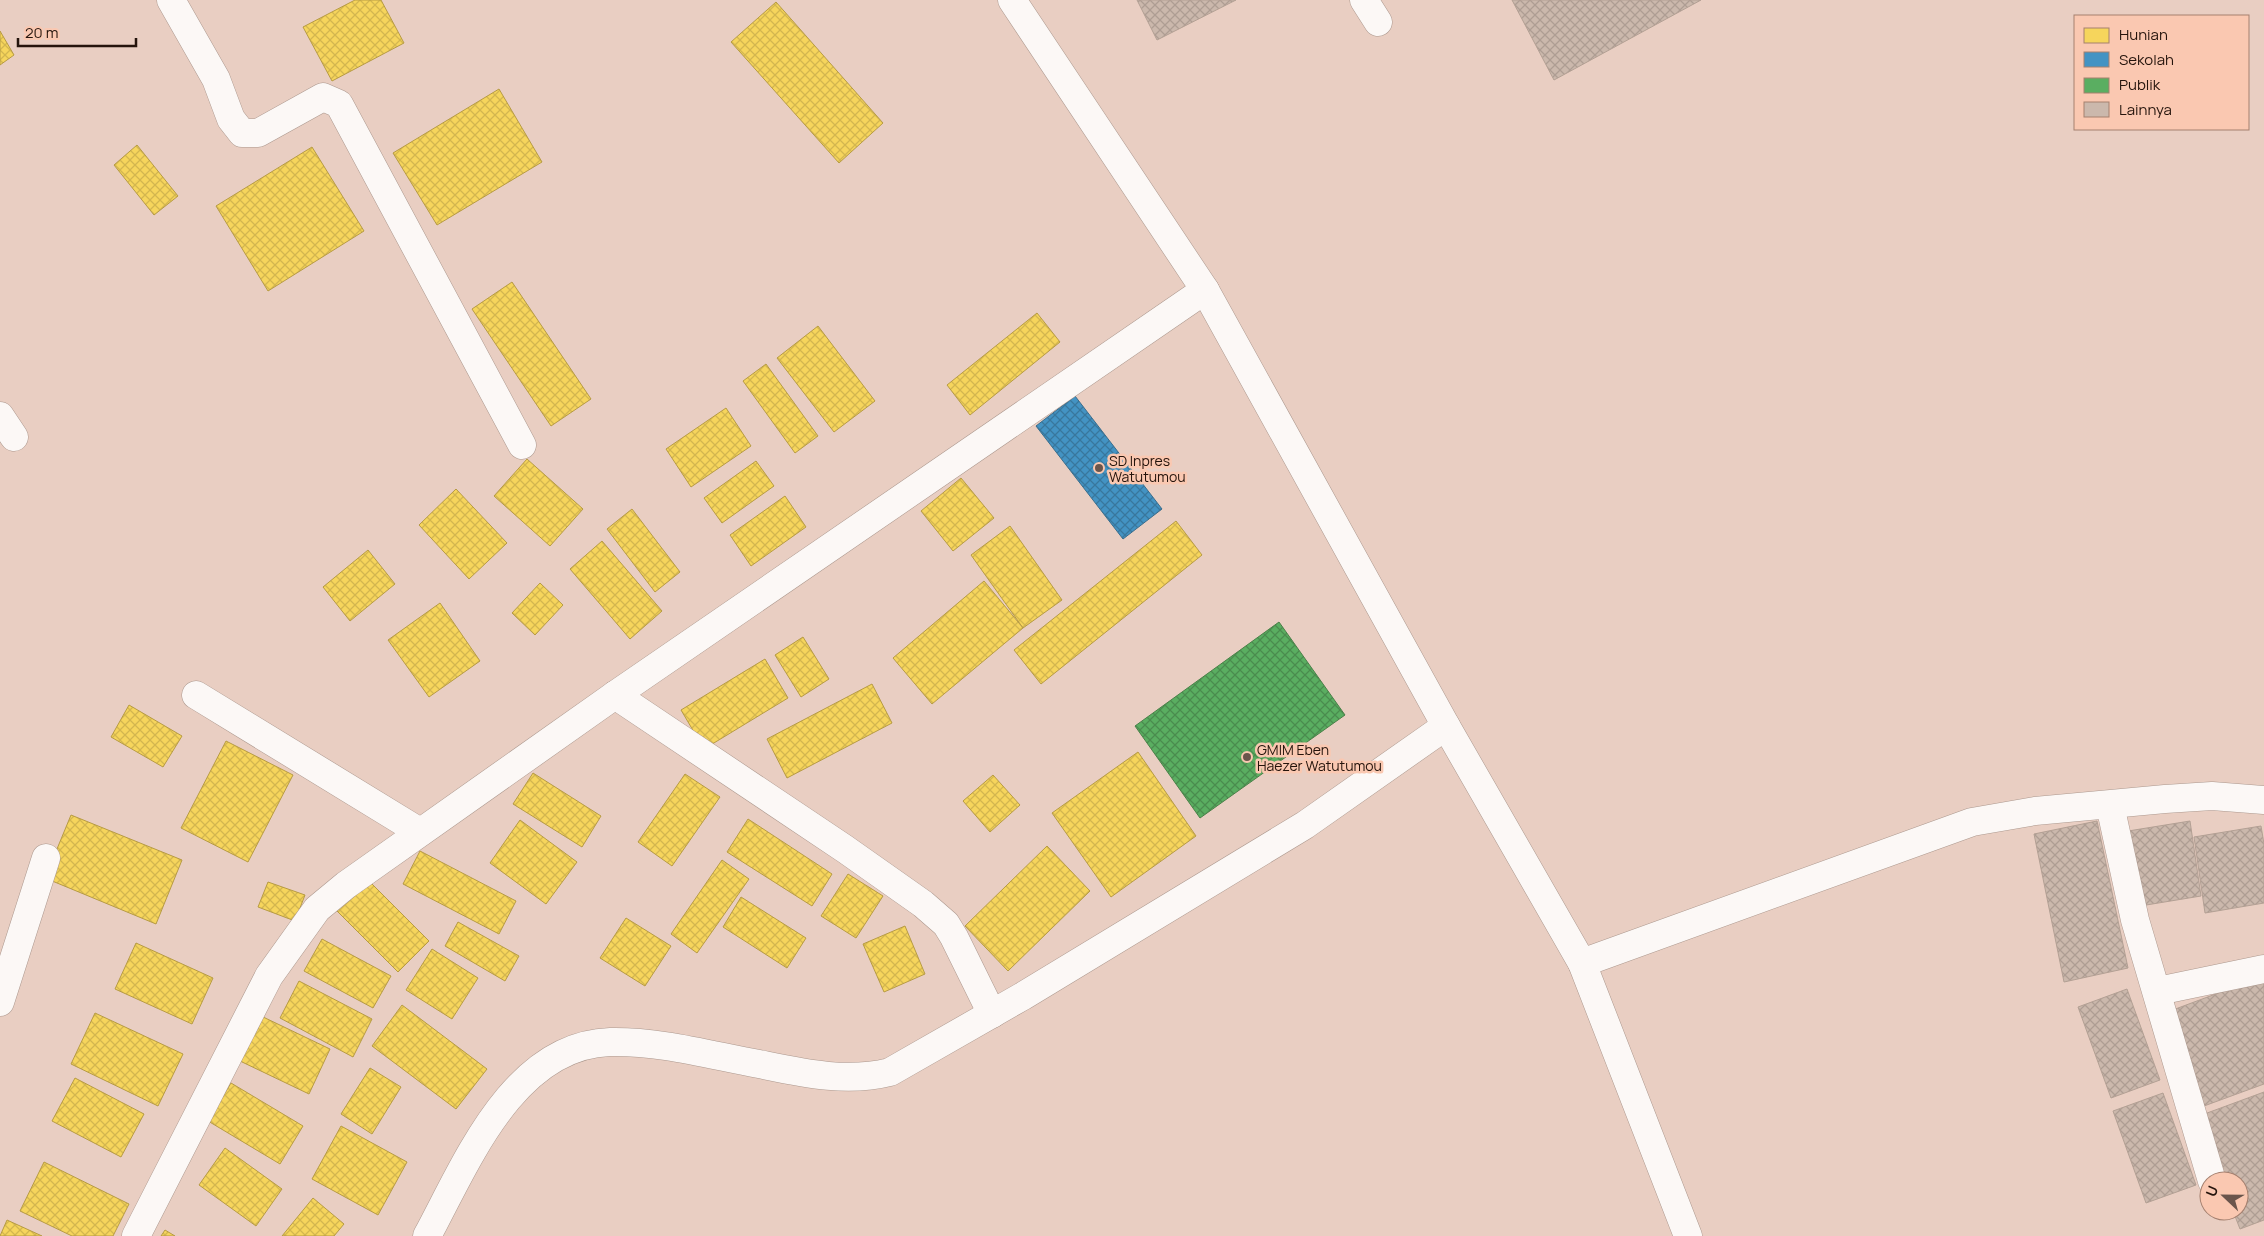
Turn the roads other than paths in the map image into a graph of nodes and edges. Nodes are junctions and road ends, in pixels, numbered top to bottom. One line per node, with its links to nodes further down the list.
1 (171, 0): 4 (street)
2 (1012, 0): 3 (street)
3 (1205, 290): 6 (street); 7 (street)
4 (522, 445)
5 (196, 695): 10 (street)
6 (615, 695): 10 (street); 16 (street)
7 (1446, 726): 12 (street); 16 (street)
8 (2264, 800): 9 (street)
9 (2110, 804): 12 (street); 14 (street)
10 (420, 832): 18 (street)
11 (46, 858): 15 (street)
12 (1582, 963): 20 (street)
13 (2264, 969): 14 (street)
14 (2158, 991): 17 (street)
15 (0, 1002)
16 (992, 1014): 19 (street)
17 (2209, 1171)
18 (136, 1236)
19 (427, 1236)
20 (1688, 1236)

